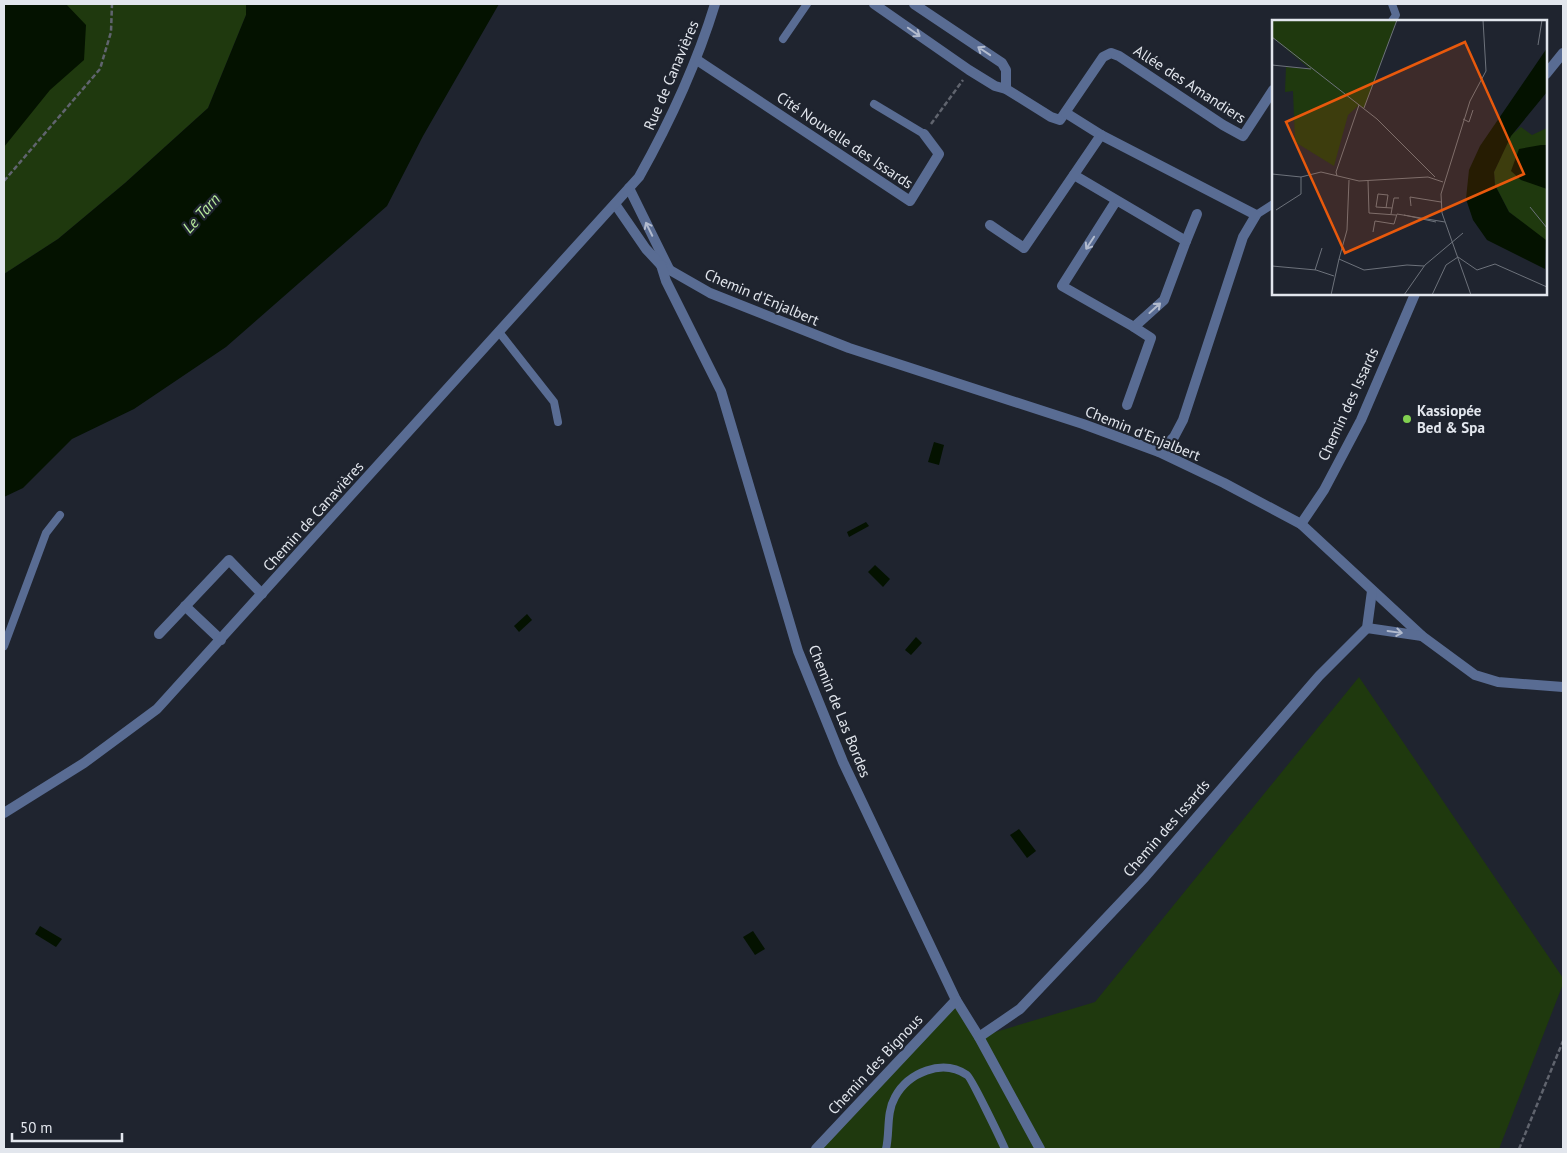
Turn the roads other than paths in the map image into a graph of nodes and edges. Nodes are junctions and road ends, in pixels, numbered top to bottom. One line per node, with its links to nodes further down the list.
1 (715, 4): 9 (street, Rue de Canavières)
2 (807, 4): 7 (lane)
3 (874, 4): 11 (street, one-way to 11)
4 (914, 4): 11 (street, one-way to 4)
5 (1392, 4): 6 (lane)
6 (1393, 20)
7 (783, 39)
8 (1563, 53): 10 (street)
9 (697, 60): 15 (street, Cité Nouvelle des Issards); 18 (street, Rue de Canavières)
10 (1547, 73)
11 (1006, 88): 14 (street)
12 (1272, 92): 14 (street, Allée des Amandiers)
13 (874, 104): 15 (lane)
14 (1066, 113): 16 (street)
15 (924, 134)
16 (1101, 135): 17 (street); 23 (street)
17 (1074, 175): 19 (street); 24 (street)
18 (629, 188): 20 (street, Rue de Canavières); 26 (street, one-way to 18)
19 (1116, 202): 25 (street); 28 (street, one-way to 28)
20 (615, 204): 26 (street, Chemin d'Enjalbert); 29 (street, Chemin de Canavières)
21 (1272, 205): 23 (lane)
22 (1198, 214): 25 (street)
23 (1256, 215): 32 (street)
24 (990, 225)
25 (1186, 241): 28 (street, one-way to 25)
26 (665, 267): 32 (street, Chemin d'Enjalbert); 45 (street, Chemin de Las Bordes)
27 (1415, 295): 34 (street, Chemin des Issards)
28 (1134, 327): 30 (street)
29 (499, 332): 31 (lane); 36 (street, Chemin de Canavières)
30 (1127, 405)
31 (558, 422)
32 (1159, 452): 34 (street, Chemin d'Enjalbert)
33 (60, 515): 42 (lane)
34 (1301, 524): 35 (street, Chemin d'Enjalbert)
35 (1372, 590): 38 (street); 40 (street, Chemin d'Enjalbert)
36 (262, 594): 37 (street); 41 (street, Chemin de Canavières)
37 (185, 606): 39 (street); 41 (street)
38 (1367, 628): 40 (street, one-way to 40); 46 (street, Chemin des Issards)
39 (159, 634)
40 (1422, 636): 43 (street, Chemin d'Enjalbert)
41 (221, 640): 44 (street, Chemin de Canavières)
42 (4, 646)
43 (1563, 687)
44 (4, 813)
45 (956, 1000): 46 (street, Chemin de Las Bordes); 47 (street, Chemin des Bignous)
46 (979, 1037): 50 (street, Chemin de Las Bordes)
47 (816, 1149)
48 (886, 1149): 49 (lane)
49 (1005, 1149)
50 (1040, 1149)

